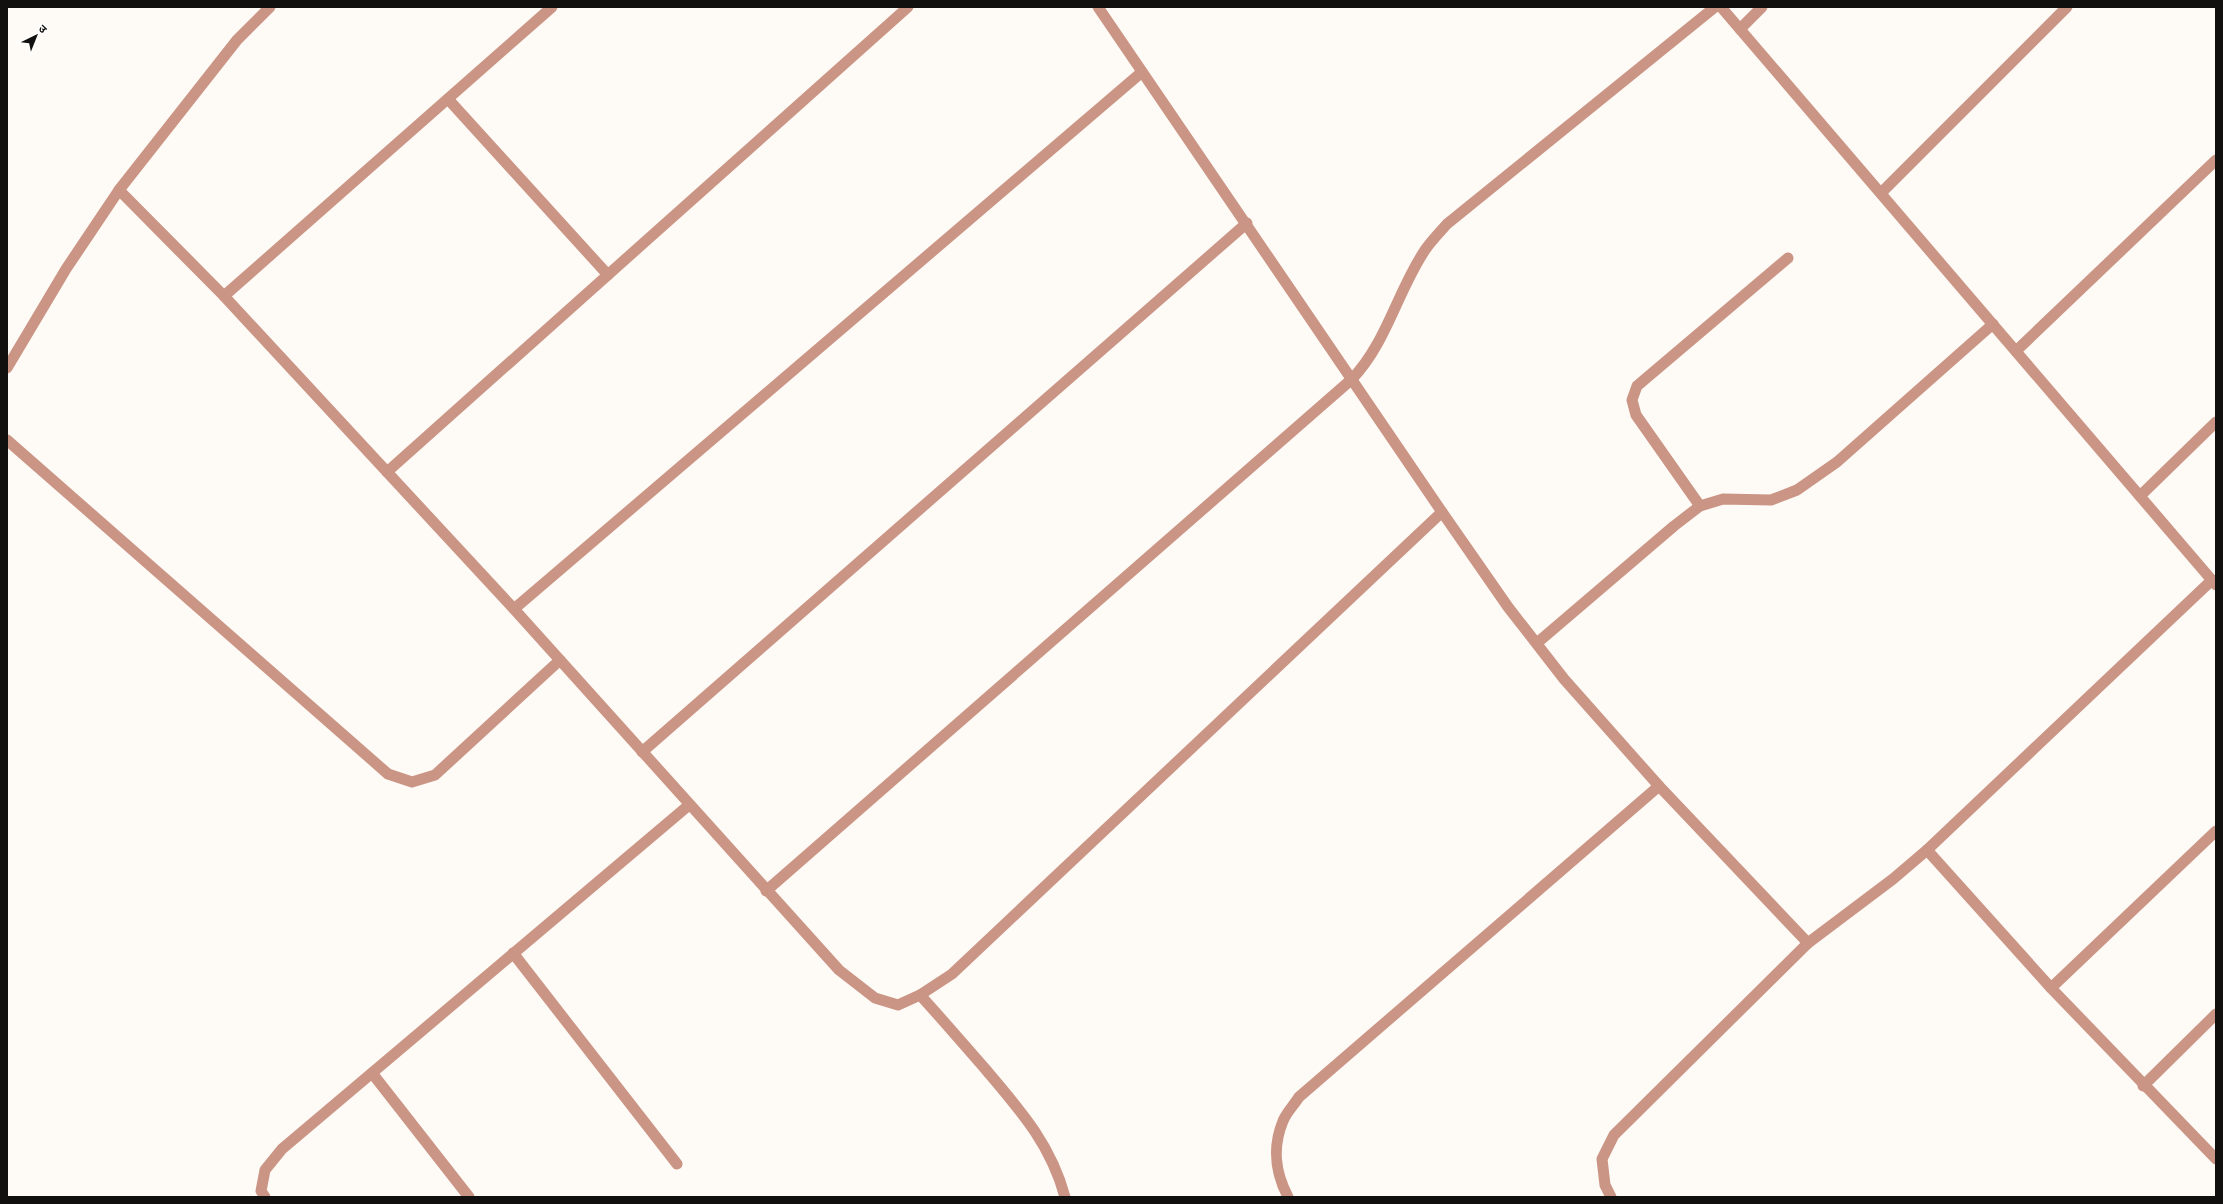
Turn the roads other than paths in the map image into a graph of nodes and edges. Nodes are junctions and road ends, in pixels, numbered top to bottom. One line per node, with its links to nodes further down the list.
1 (270, 7): 13 (street)
2 (552, 7): 11 (street)
3 (908, 7): 17 (street)
4 (1098, 7): 10 (street)
5 (1715, 7): 22 (street)
6 (1721, 7): 9 (street)
7 (1762, 7): 9 (street)
8 (2067, 7): 14 (street)
9 (1740, 29): 14 (street)
10 (1142, 72): 15 (street); 30 (street)
11 (448, 99): 17 (street); 18 (street)
12 (2216, 160): 20 (street)
13 (120, 190): 18 (street); 21 (street)
14 (1881, 193): 19 (street)
15 (1247, 223): 22 (street); 33 (street)
16 (1788, 258): 27 (street)
17 (608, 275): 25 (street)
18 (224, 296): 25 (street)
19 (1993, 324): 20 (street); 27 (street)
20 (2016, 351): 26 (street)
21 (7, 368)
22 (1352, 379): 28 (street); 38 (street)
23 (2216, 422): 26 (street)
24 (7, 440): 32 (street)
25 (387, 472): 30 (street)
26 (2140, 496): 29 (street)
27 (1700, 506): 31 (street)
28 (1442, 512): 31 (street); 42 (street)
29 (2214, 583): 37 (street)
30 (514, 608): 32 (street)
31 (1537, 643): 34 (street)
32 (560, 660): 33 (street)
33 (642, 752): 35 (street)
34 (1659, 786): 39 (street); 51 (street)
35 (689, 805): 38 (street); 40 (street)
36 (2216, 831): 41 (street)
37 (1927, 850): 39 (street); 41 (street)
38 (766, 891): 42 (street)
39 (1808, 943): 52 (street)
40 (513, 954): 44 (street); 47 (street)
41 (2051, 988): 45 (street)
42 (920, 995): 50 (street)
43 (2216, 1014): 45 (street)
44 (372, 1073): 48 (street); 49 (street)
45 (2143, 1086): 46 (street)
46 (2216, 1160)
47 (677, 1164)
48 (265, 1197)
49 (469, 1197)
50 (1065, 1197)
51 (1288, 1197)
52 (1611, 1197)

